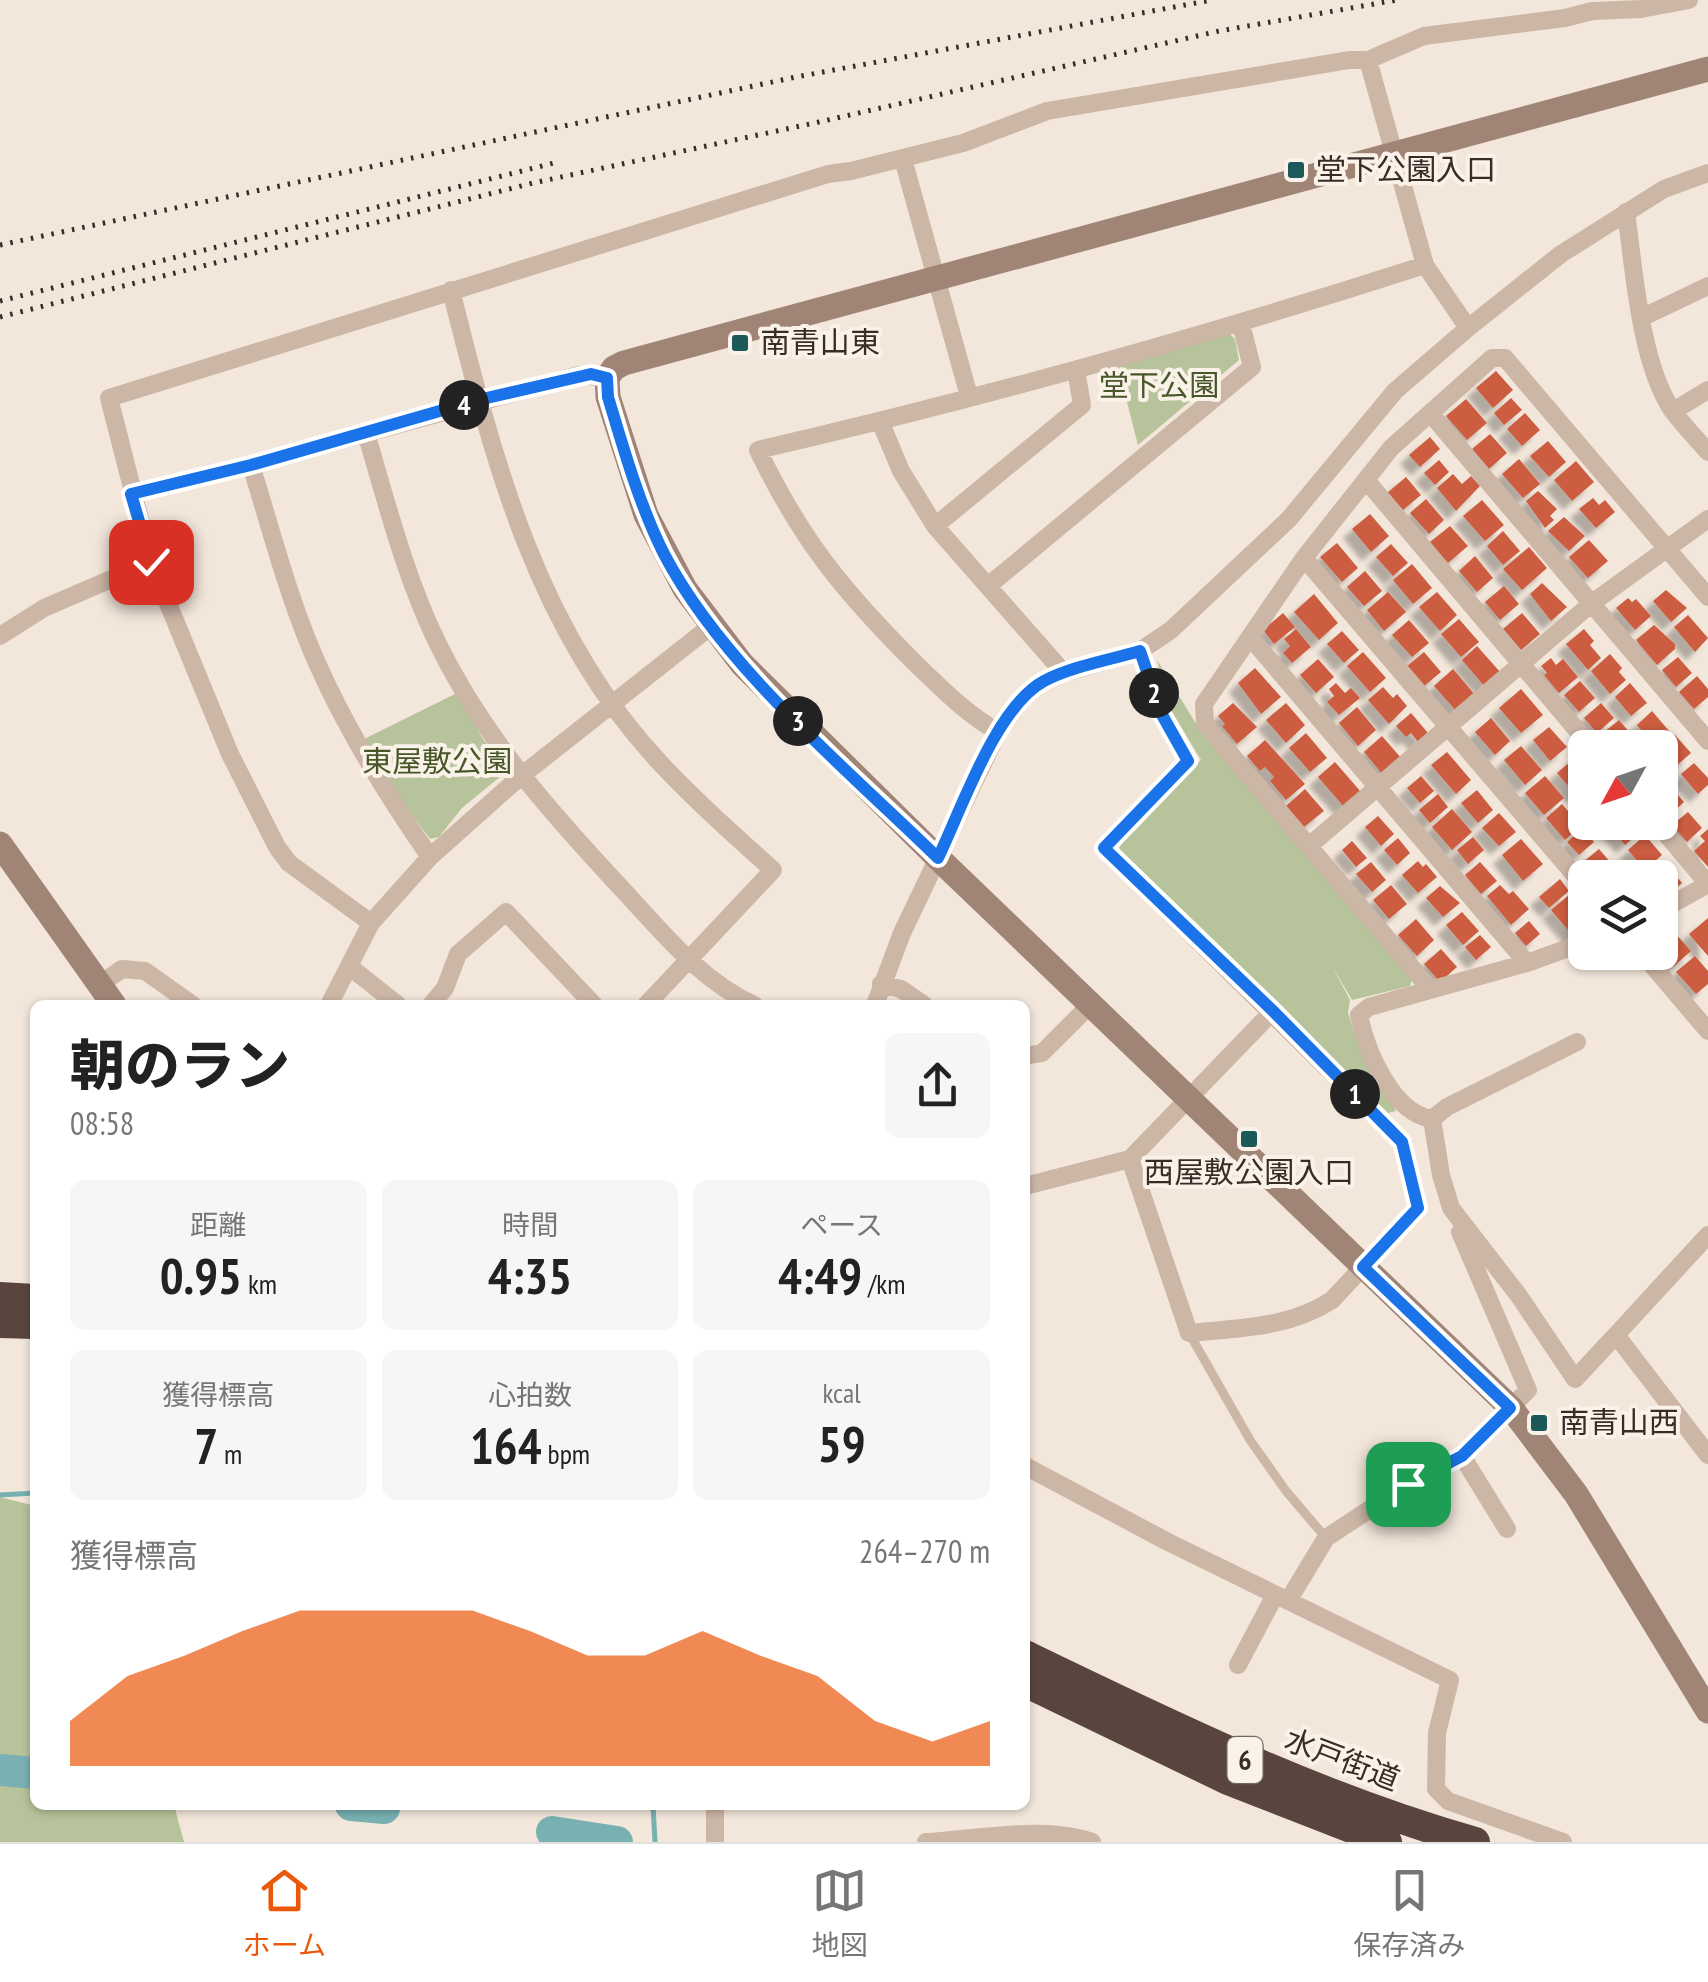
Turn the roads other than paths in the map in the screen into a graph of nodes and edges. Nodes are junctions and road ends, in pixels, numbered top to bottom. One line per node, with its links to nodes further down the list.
1 (1689, 0): 2 (street)
2 (1368, 60): 4 (street); 5 (street)
3 (1708, 69): 4 (street)
4 (1394, 154): 8 (street); 9 (street)
5 (903, 159): 9 (street); 11 (street)
6 (1708, 173): 7 (street)
7 (1626, 212): 12 (street); 14 (street)
8 (1425, 265): 13 (street); 14 (street)
9 (937, 278): 16 (street); 18 (street)
10 (1708, 286): 12 (street)
11 (452, 290): 19 (street); 27 (street)
12 (1640, 318): 20 (street)
13 (1241, 324): 15 (street); 33 (street)
14 (1468, 328): 39 (street)
15 (1076, 370): 18 (street); 29 (street)
16 (607, 378): 19 (street); 36 (street)
17 (1708, 390): 20 (street)
18 (969, 396): 22 (street)
19 (478, 400): 23 (street); 42 (street)
20 (1673, 410): 24 (street)
21 (1430, 413): 26 (street); 30 (street); 35 (street)
22 (880, 421): 29 (street); 45 (street)
23 (366, 433): 25 (street); 47 (street)
24 (1708, 452)
25 (251, 465): 27 (street); 52 (street)
26 (1366, 480): 31 (street); 40 (street)
27 (131, 494): 32 (street)
28 (1708, 519): 30 (street)
29 (935, 526): 33 (street)
30 (1666, 547): 34 (street); 35 (street)
31 (1304, 558): 38 (street); 43 (street)
32 (151, 562): 37 (street); 57 (street)
33 (988, 586): 41 (street)
34 (1708, 596)
35 (1592, 603): 40 (street); 46 (street)
36 (711, 626): 42 (street); 53 (street)
37 (0, 636)
38 (1250, 636): 48 (street); 51 (street)
39 (1140, 651): 41 (street); 76 (street)
40 (1522, 664): 43 (street); 44 (street)
41 (1064, 673): 45 (street)
42 (613, 704): 47 (street); 59 (street)
43 (1450, 727): 48 (street); 54 (street)
44 (1577, 730)
45 (998, 732): 53 (street)
46 (1708, 740)
47 (521, 776): 52 (street); 59 (street)
48 (1379, 786): 51 (street); 60 (street)
49 (1671, 840): 55 (street)
50 (0, 844): 65 (street)
51 (1309, 846): 64 (street)
52 (430, 857): 57 (street)
53 (938, 858): 63 (street); 75 (street)
54 (1568, 867)
55 (1708, 884): 56 (street)
56 (1678, 901)
57 (371, 923): 61 (street)
58 (1568, 948): 60 (street)
59 (688, 960): 71 (street); 72 (street)
60 (1526, 963): 64 (street)
61 (350, 968): 67 (street); 68 (street)
62 (1655, 970): 77 (street)
63 (881, 984): 73 (street); 74 (street)
64 (1431, 990): 81 (street)
65 (106, 995): 66 (street)
66 (186, 1000)
67 (332, 1000)
68 (392, 1000)
69 (436, 1000): 70 (street)
70 (589, 1000)
71 (651, 1000)
72 (745, 1000)
73 (876, 1000)
74 (917, 1000)
75 (1091, 1004): 79 (street); 80 (street)
76 (1273, 1011): 80 (street); 86 (street)
77 (1708, 1031)
78 (1577, 1042): 81 (street)
79 (1030, 1055)
80 (1189, 1098): 82 (street); 86 (street)
81 (1432, 1119): 84 (street)
82 (1130, 1159): 83 (street); 91 (street)
83 (1030, 1185)
84 (1450, 1208): 92 (street); 93 (street)
85 (1707, 1240): 92 (street)
86 (1363, 1267): 91 (street); 93 (street)
87 (0, 1297): 88 (highway)
88 (30, 1299)
89 (0, 1323): 90 (highway)
90 (30, 1324)
91 (1189, 1333): 98 (lane)
92 (1616, 1335): 95 (street)
93 (1510, 1408): 94 (street); 102 (street)
94 (1462, 1456): 97 (street); 98 (street)
95 (1708, 1456)
96 (1030, 1469): 99 (street)
97 (1507, 1529)
98 (1326, 1538): 99 (street)
99 (1282, 1598): 101 (street); 111 (street)
100 (1030, 1657): 110 (highway, 水戸街道 / 6)
101 (1238, 1664)
102 (1700, 1679): 104 (street)
103 (1030, 1684): 109 (highway, 水戸街道 / 6)
104 (1708, 1710)
105 (714, 1810): 106 (street)
106 (716, 1842)
107 (926, 1842): 108 (street)
108 (1092, 1842)
109 (1387, 1842)
110 (1475, 1842)
111 (1563, 1842)

